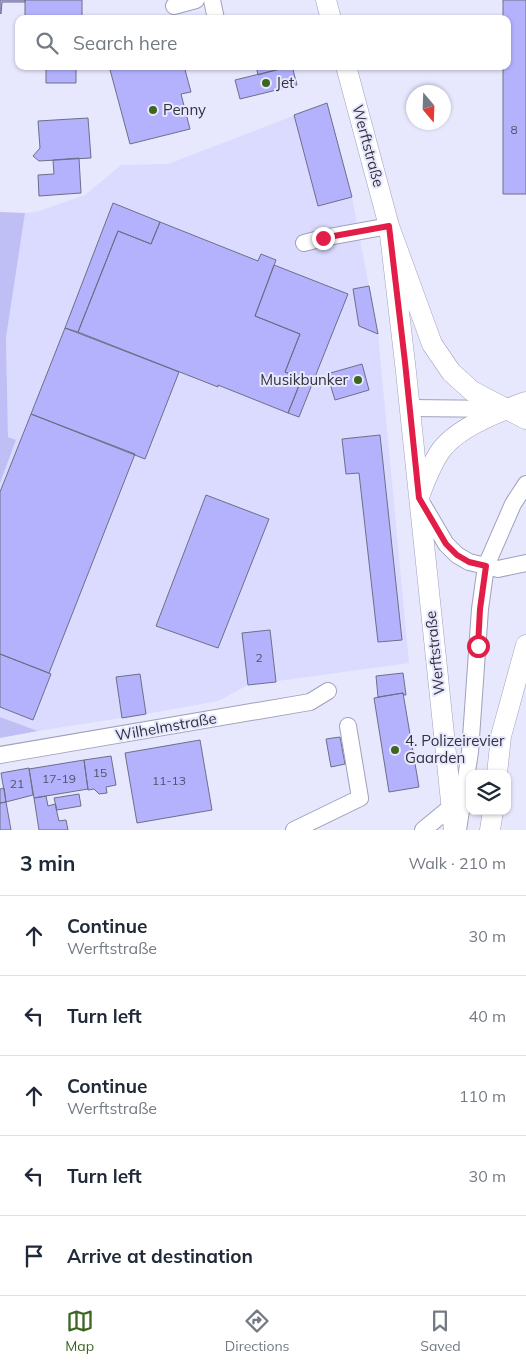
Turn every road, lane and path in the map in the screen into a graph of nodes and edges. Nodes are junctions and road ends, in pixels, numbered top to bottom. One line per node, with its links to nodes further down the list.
1 (196, 0): 4 (street)
2 (212, 0): 5 (street)
3 (326, 0): 6 (main road)
4 (174, 6)
5 (215, 15)
6 (330, 15)
7 (347, 70): 8 (main road, Werftstraße)
8 (389, 226): 9 (street); 11 (main road, Werftstraße); 12 (main road, Werftstraße)
9 (304, 243)
10 (526, 402): 12 (main road)
11 (410, 408): 12 (street, Werftstraße); 15 (main road, Werftstraße)
12 (507, 409): 13 (main road, Werftstraße); 15 (main road, Werftstraße)
13 (526, 419)
14 (526, 484): 17 (street)
15 (419, 498): 17 (street); 25 (main road, Werftstraße)
16 (526, 563): 17 (street)
17 (486, 566): 21 (street)
18 (526, 645): 24 (main road)
19 (328, 690): 22 (street, Wilhelmstraße)
20 (348, 726): 28 (street)
21 (470, 752): 23 (street); 25 (street); 31 (street)
22 (0, 755)
23 (474, 770)
24 (497, 770)
25 (451, 807): 29 (street); 30 (main road, Werftstraße)
26 (484, 815): 32 (street)
27 (492, 815): 33 (main road)
28 (294, 830)
29 (423, 830)
30 (454, 830)
31 (458, 830)
32 (486, 830)
33 (490, 830)

